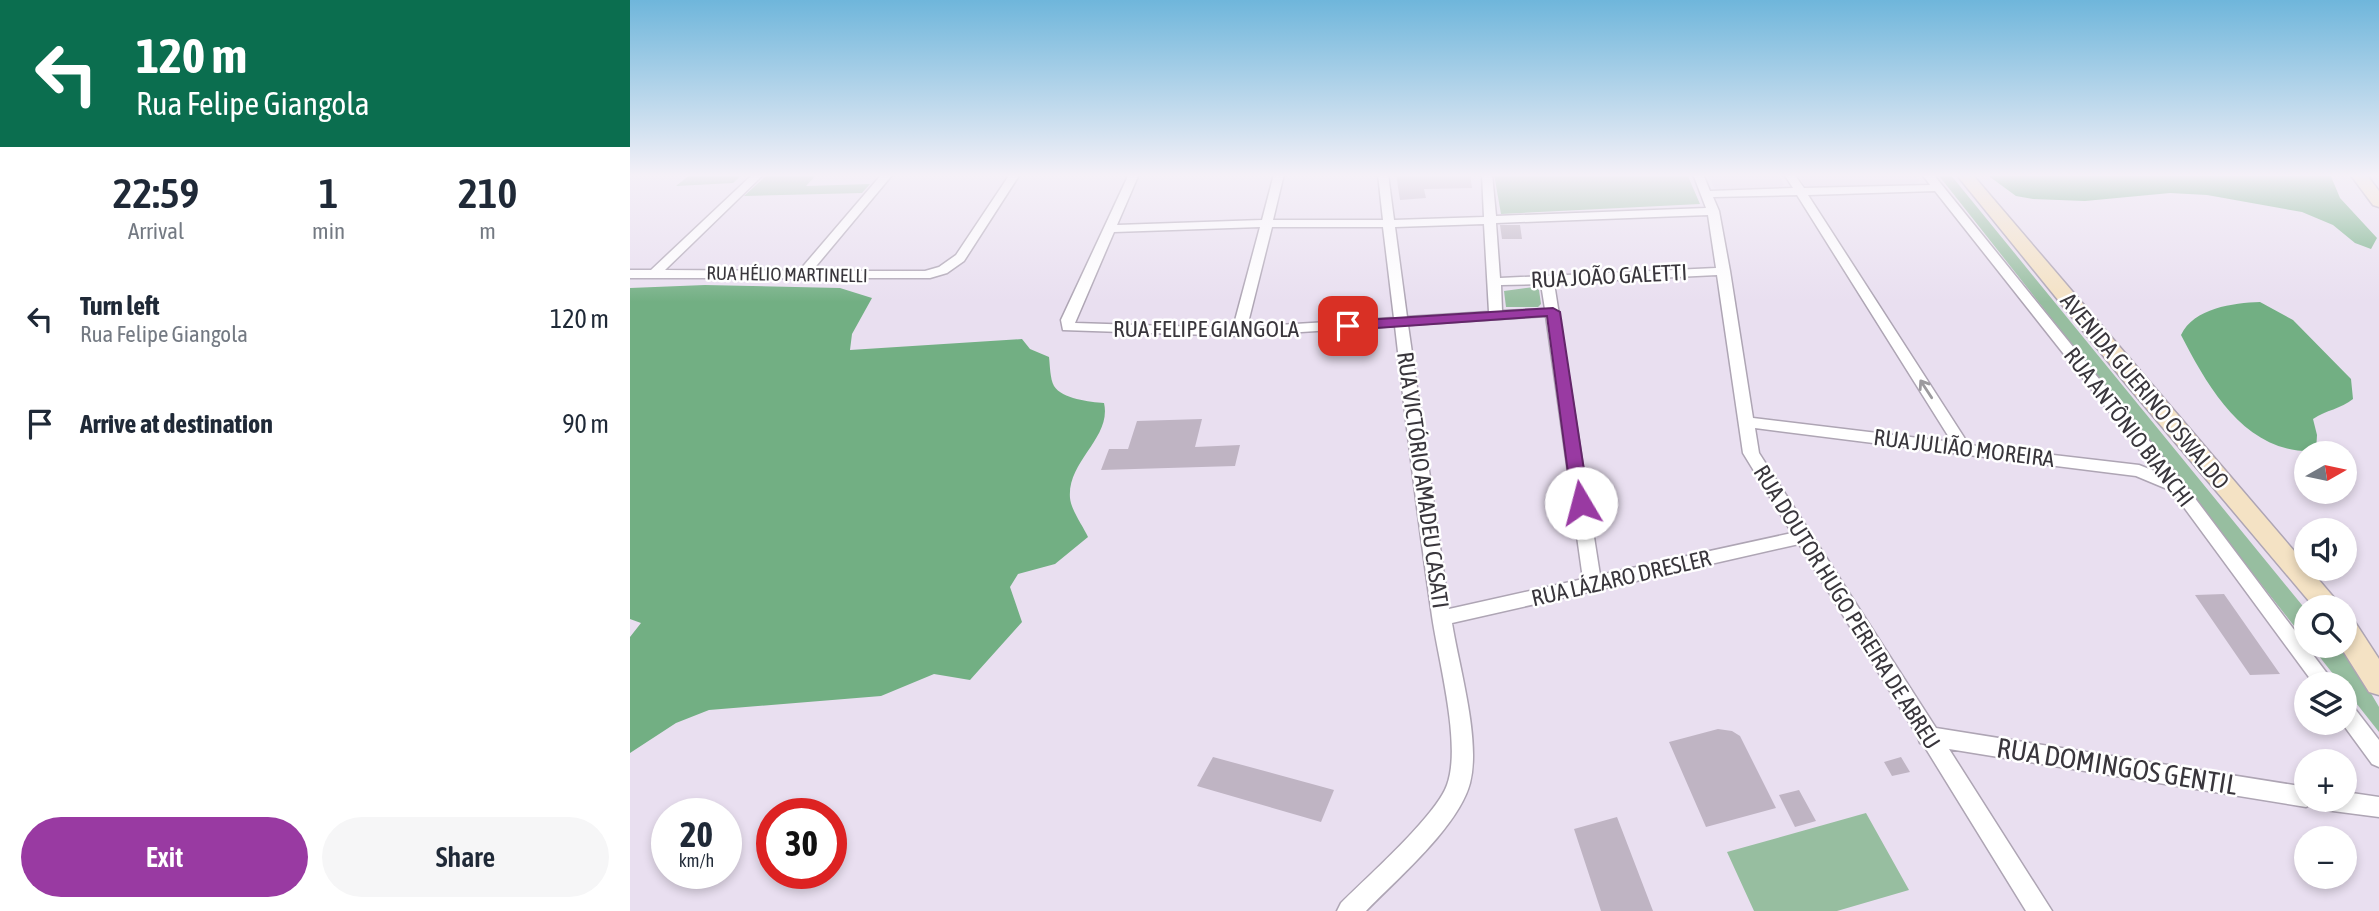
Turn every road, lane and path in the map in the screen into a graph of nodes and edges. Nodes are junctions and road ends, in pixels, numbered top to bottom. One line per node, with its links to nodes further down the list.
1 (714, 217): 18 (street)
2 (852, 217): 19 (street)
3 (987, 217): 19 (street, RUA HÉLIO MARTINELLI)
4 (1115, 217): 16 (street)
5 (1269, 217): 14 (street)
6 (1388, 217): 15 (street, RUA VICTÓRIO AMADEU CASATI)
7 (1490, 217): 13 (street)
8 (1535, 217): 13 (street)
9 (1713, 217): 17 (street, RUA DOUTOR HUGO PEREIRA DE ABREU)
10 (1816, 217): 28 (street, one-way to 10)
11 (1961, 217): 29 (street, RUA ANTÔNIO BIANCHI)
12 (1999, 217): 32 (street, AVENIDA GUERINO OSWALDO)
13 (1490, 220): 15 (street); 22 (street)
14 (1267, 223): 15 (street); 16 (street); 26 (street)
15 (1389, 224): 25 (street, RUA VICTÓRIO AMADEU CASATI)
16 (1109, 229): 26 (street, RUA FELIPE GIANGOLA)
17 (1724, 271): 21 (street, RUA JOÃO GALETTI); 27 (street, RUA DOUTOR HUGO PEREIRA DE ABREU)
18 (655, 273): 19 (street, RUA HÉLIO MARTINELLI); 20 (street, RUA HÉLIO MARTINELLI)
19 (804, 273)
20 (630, 274)
21 (1547, 279): 22 (street, RUA JOÃO GALETTI); 23 (street)
22 (1493, 282): 24 (street)
23 (1553, 312): 24 (street, RUA FELIPE GIANGOLA); 31 (street)
24 (1496, 314): 25 (street, RUA FELIPE GIANGOLA)
25 (1402, 322): 26 (street, RUA FELIPE GIANGOLA); 33 (street, RUA VICTÓRIO AMADEU CASATI)
26 (1238, 332)
27 (1746, 422): 28 (street, RUA JULIÃO MOREIRA); 30 (street, RUA DOUTOR HUGO PEREIRA DE ABREU)
28 (1963, 447): 29 (street, RUA JULIÃO MOREIRA)
29 (2179, 489): 37 (street, RUA ANTÔNIO BIANCHI)
30 (1801, 537): 31 (street, RUA LÁZARO DRESLER); 40 (street, RUA DOUTOR HUGO PEREIRA DE ABREU)
31 (1593, 585): 33 (street, RUA LÁZARO DRESLER)
32 (2319, 595)
33 (1441, 618): 45 (street, RUA VICTÓRIO AMADEU CASATI)
34 (2357, 632): 36 (street)
35 (2357, 649): 38 (street)
36 (2379, 650)
37 (2316, 672)
38 (2379, 683)
39 (2357, 727): 41 (street)
40 (1927, 736): 42 (street, RUA DOMINGOS GENTIL); 46 (street, RUA DOUTOR HUGO PEREIRA DE ABREU)
41 (2379, 757)
42 (2294, 795)
43 (2357, 804): 44 (street)
44 (2379, 807)
45 (1349, 911)
46 (2040, 911)

